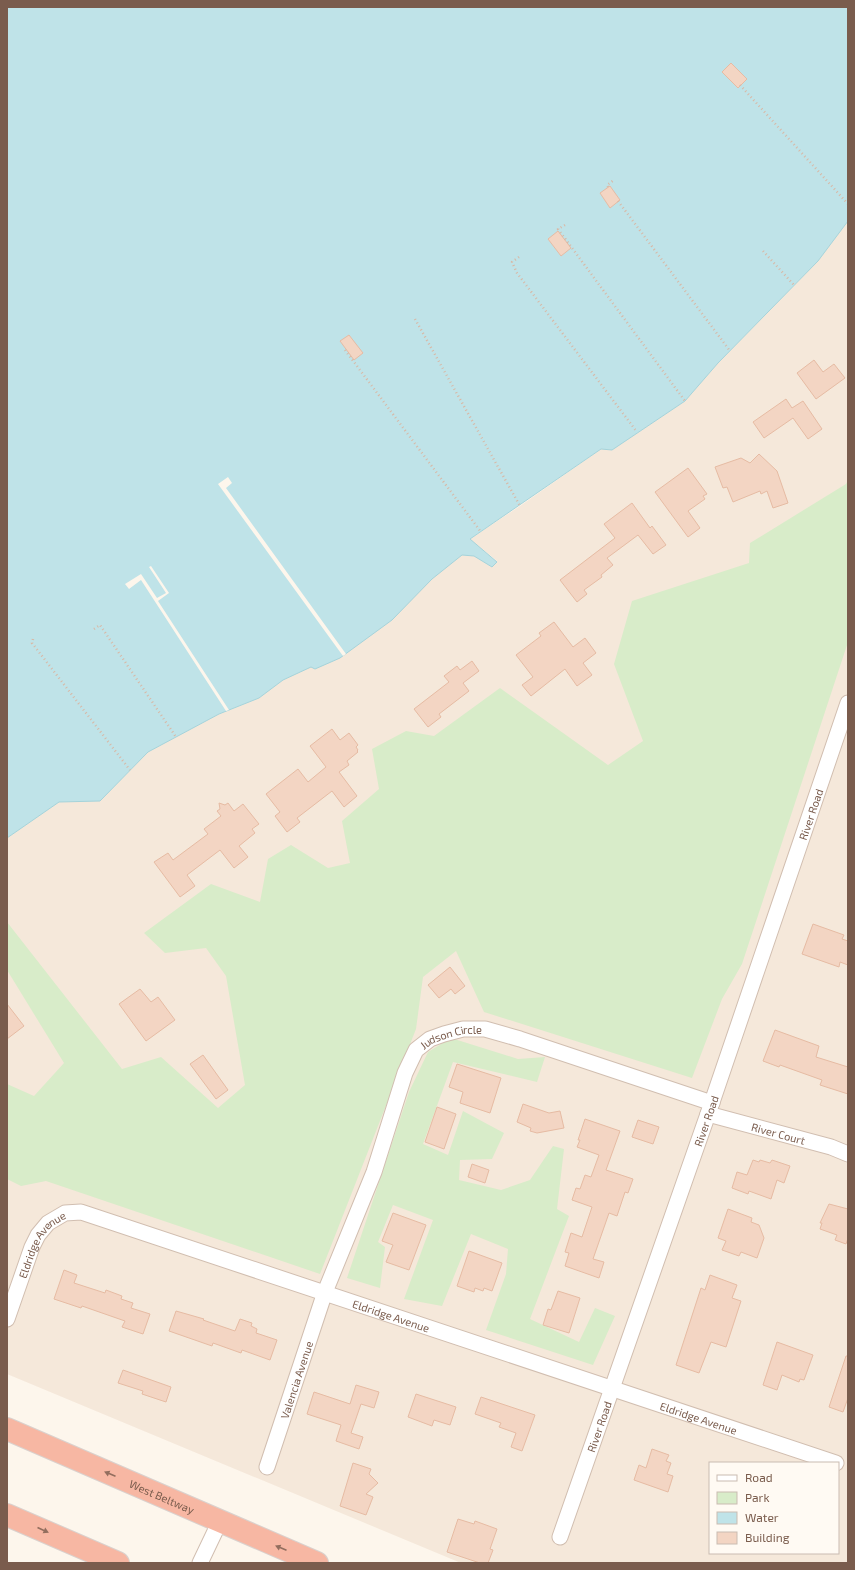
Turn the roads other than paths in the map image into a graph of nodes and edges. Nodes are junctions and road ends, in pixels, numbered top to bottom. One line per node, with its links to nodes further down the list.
1 (848, 703): 2 (street, River Road)
2 (710, 1108): 3 (street, River Court); 4 (street, Judson Circle); 6 (street, River Road)
3 (848, 1154)
4 (325, 1292): 5 (street, Eldridge Avenue); 6 (street, Eldridge Avenue); 9 (street, Valencia Avenue)
5 (7, 1319)
6 (613, 1389): 8 (street, Eldridge Avenue); 12 (street, River Road)
7 (7, 1429): 11 (highway, West Beltway, one-way to 7)
8 (834, 1462)
9 (267, 1467)
10 (7, 1515): 13 (highway, one-way to 13)
11 (220, 1521): 14 (street); 15 (highway, West Beltway, one-way to 11)
12 (560, 1537)
13 (118, 1563)
14 (200, 1563)
15 (317, 1563)

